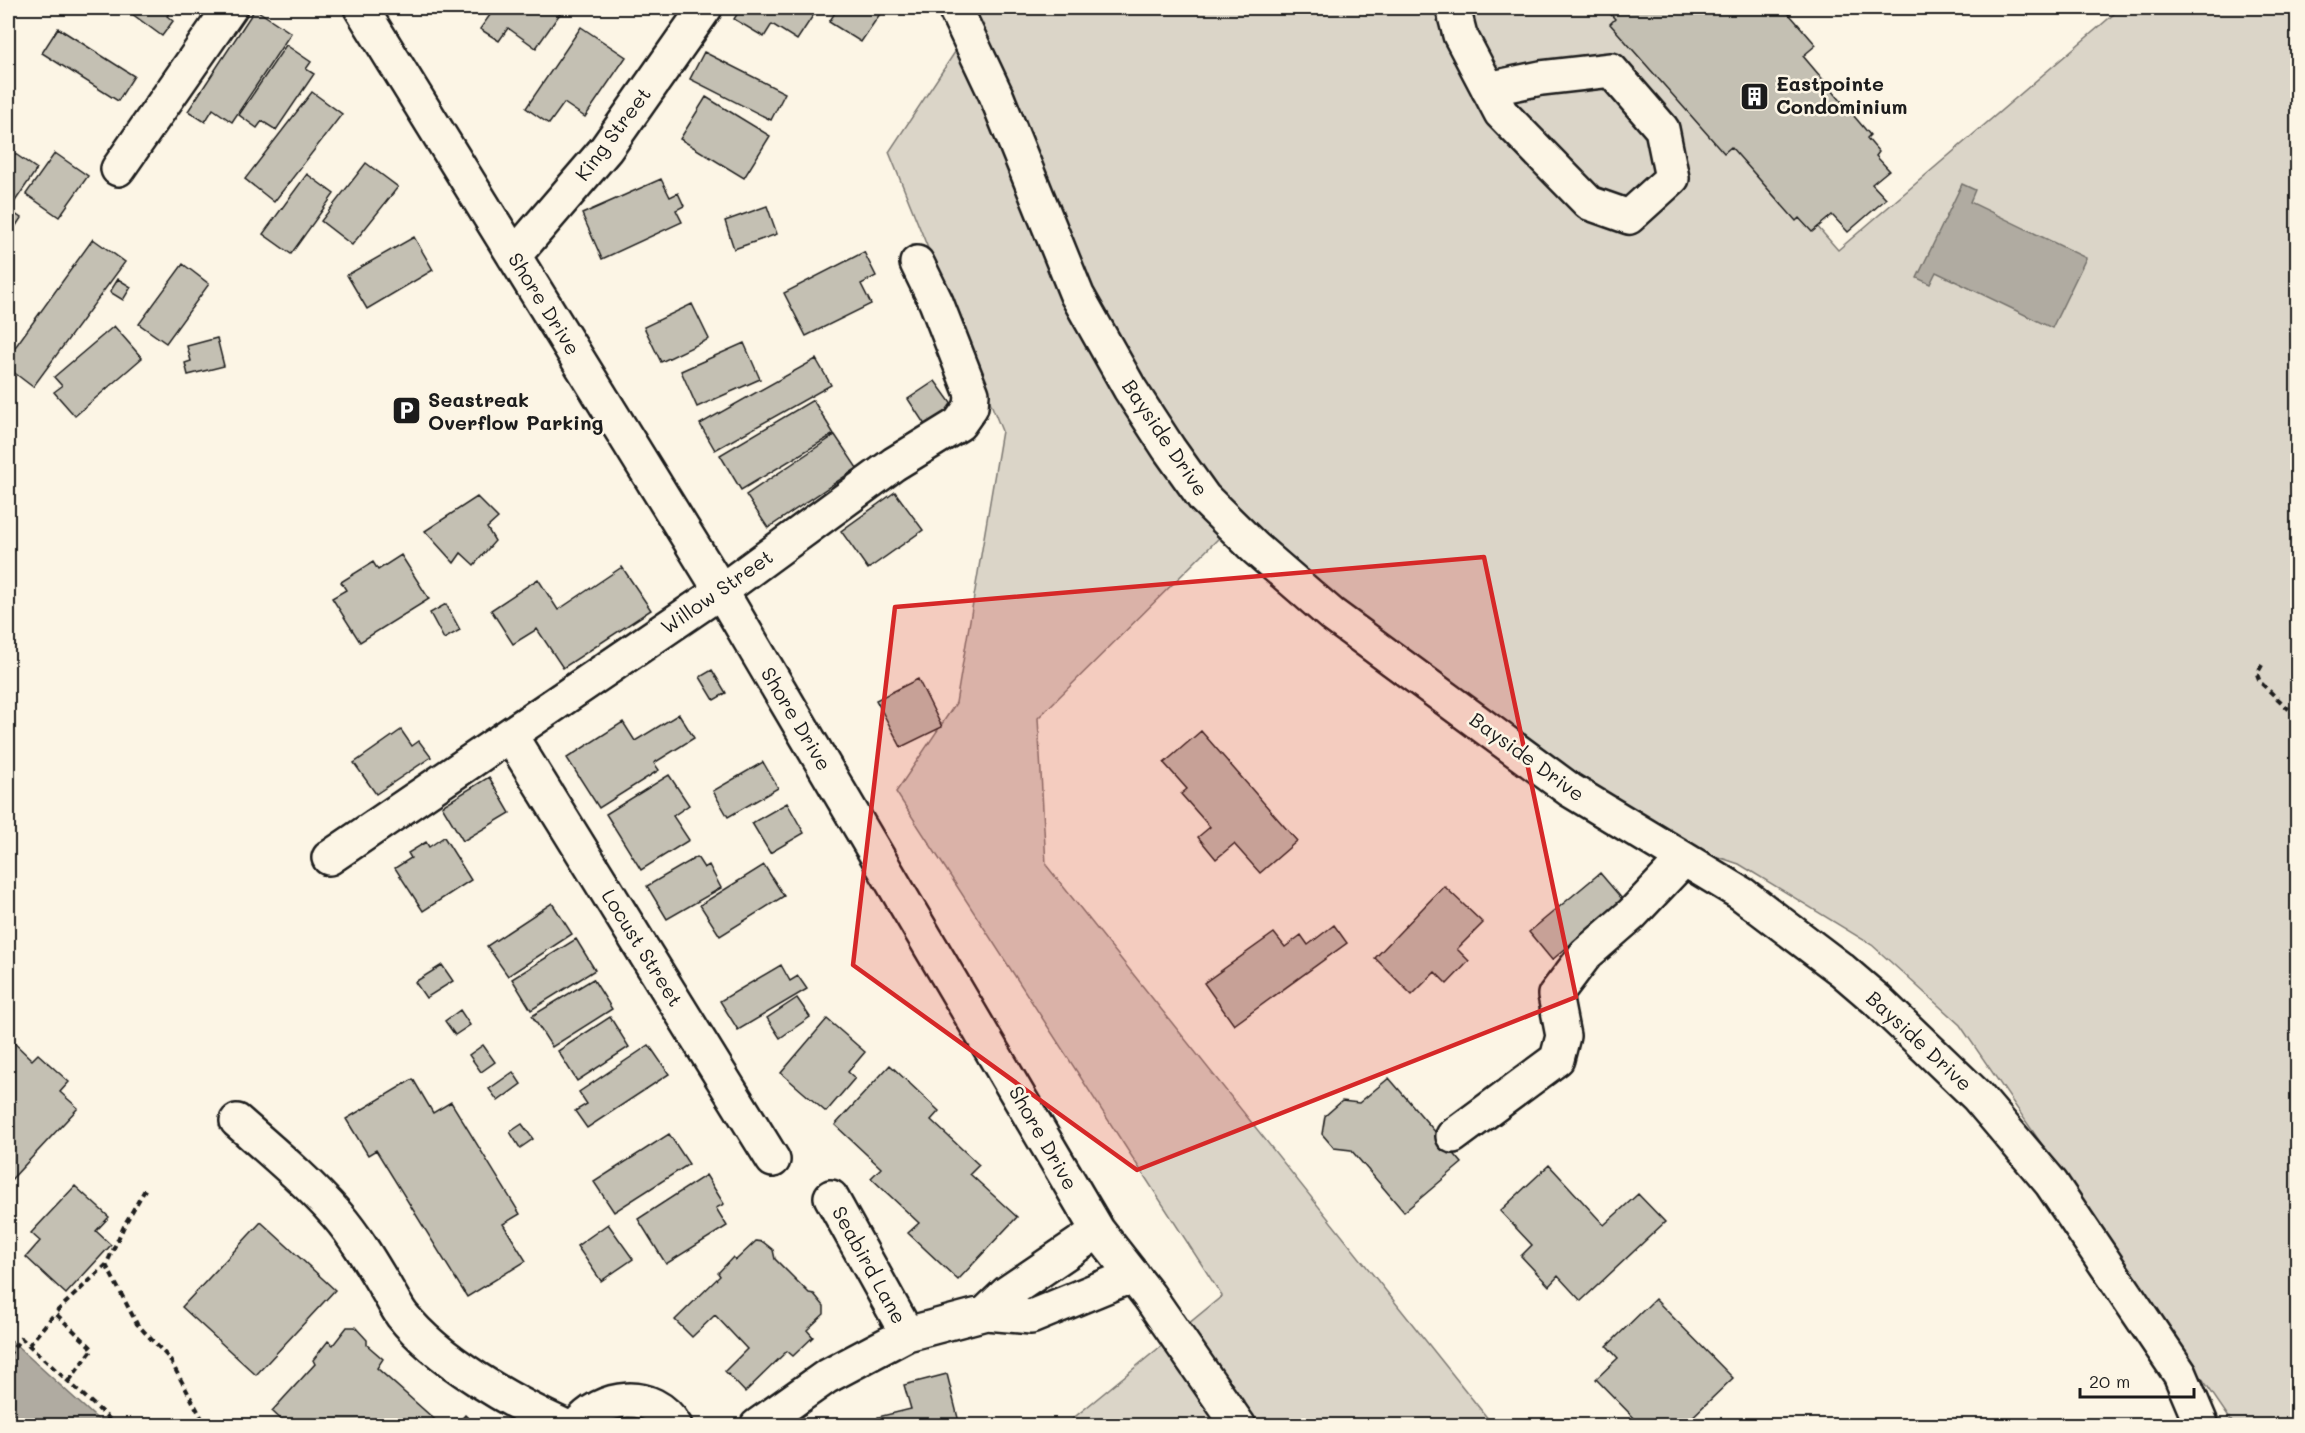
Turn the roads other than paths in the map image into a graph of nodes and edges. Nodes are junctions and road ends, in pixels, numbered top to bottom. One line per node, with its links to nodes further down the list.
1 (230, 8): 7 (street)
2 (361, 8): 8 (street, Shore Drive)
3 (705, 8): 8 (street, King Street)
4 (955, 8): 13 (street, Bayside Drive)
5 (1453, 8): 6 (street)
6 (1488, 89): 6 (street)
7 (118, 169)
8 (514, 256): 10 (street, Shore Drive)
9 (916, 263): 10 (street, Willow Street)
10 (721, 591): 11 (street, Willow Street); 18 (street, Shore Drive)
11 (510, 735): 12 (street, Willow Street); 16 (street, Locust Street)
12 (329, 858)
13 (1684, 859): 15 (street); 27 (street, Bayside Drive)
14 (237, 1121): 22 (street)
15 (1453, 1136)
16 (773, 1161)
17 (831, 1197): 21 (street, Seabird Lane)
18 (1098, 1231): 19 (street, Shore Drive); 20 (street)
19 (1132, 1275): 20 (street); 26 (street, Shore Drive)
20 (986, 1313): 21 (street)
21 (907, 1334): 25 (street)
22 (564, 1425)
23 (577, 1425): 24 (street)
24 (675, 1425)
25 (757, 1425)
26 (1239, 1425)
27 (2202, 1425)

